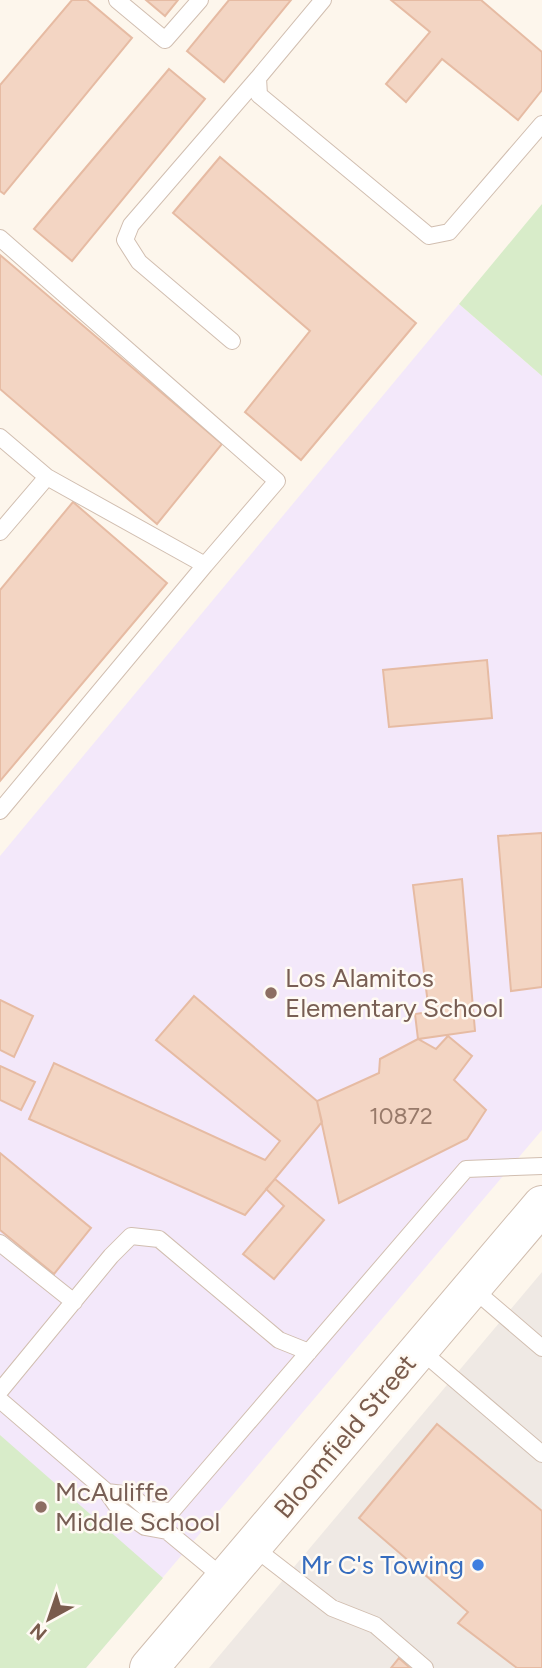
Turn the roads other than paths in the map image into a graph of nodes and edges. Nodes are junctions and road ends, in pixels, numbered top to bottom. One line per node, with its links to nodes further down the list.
1 (117, 0): 2 (lane)
2 (200, 0)
3 (323, 0): 4 (lane)
4 (258, 78): 5 (lane); 7 (lane)
5 (542, 124)
6 (0, 238): 11 (lane)
7 (232, 341)
8 (0, 437): 9 (lane)
9 (47, 477): 10 (lane); 11 (lane)
10 (0, 532)
11 (205, 565): 12 (lane)
12 (0, 811)
13 (542, 1166): 20 (lane)
14 (542, 1205): 16 (street, Bloomfield Street)
15 (0, 1243): 17 (lane)
16 (472, 1288): 18 (lane); 19 (street, Bloomfield Street)
17 (74, 1302): 20 (lane); 21 (lane)
18 (542, 1348)
19 (419, 1349): 23 (lane); 25 (street, Bloomfield Street)
20 (309, 1352): 24 (lane)
21 (0, 1391)
22 (0, 1400): 24 (lane)
23 (542, 1454)
24 (107, 1492): 26 (lane)
25 (253, 1546): 26 (street, Bloomfield Street); 28 (lane)
26 (225, 1579): 27 (street, Bloomfield Street)
27 (149, 1668)
28 (425, 1668)

